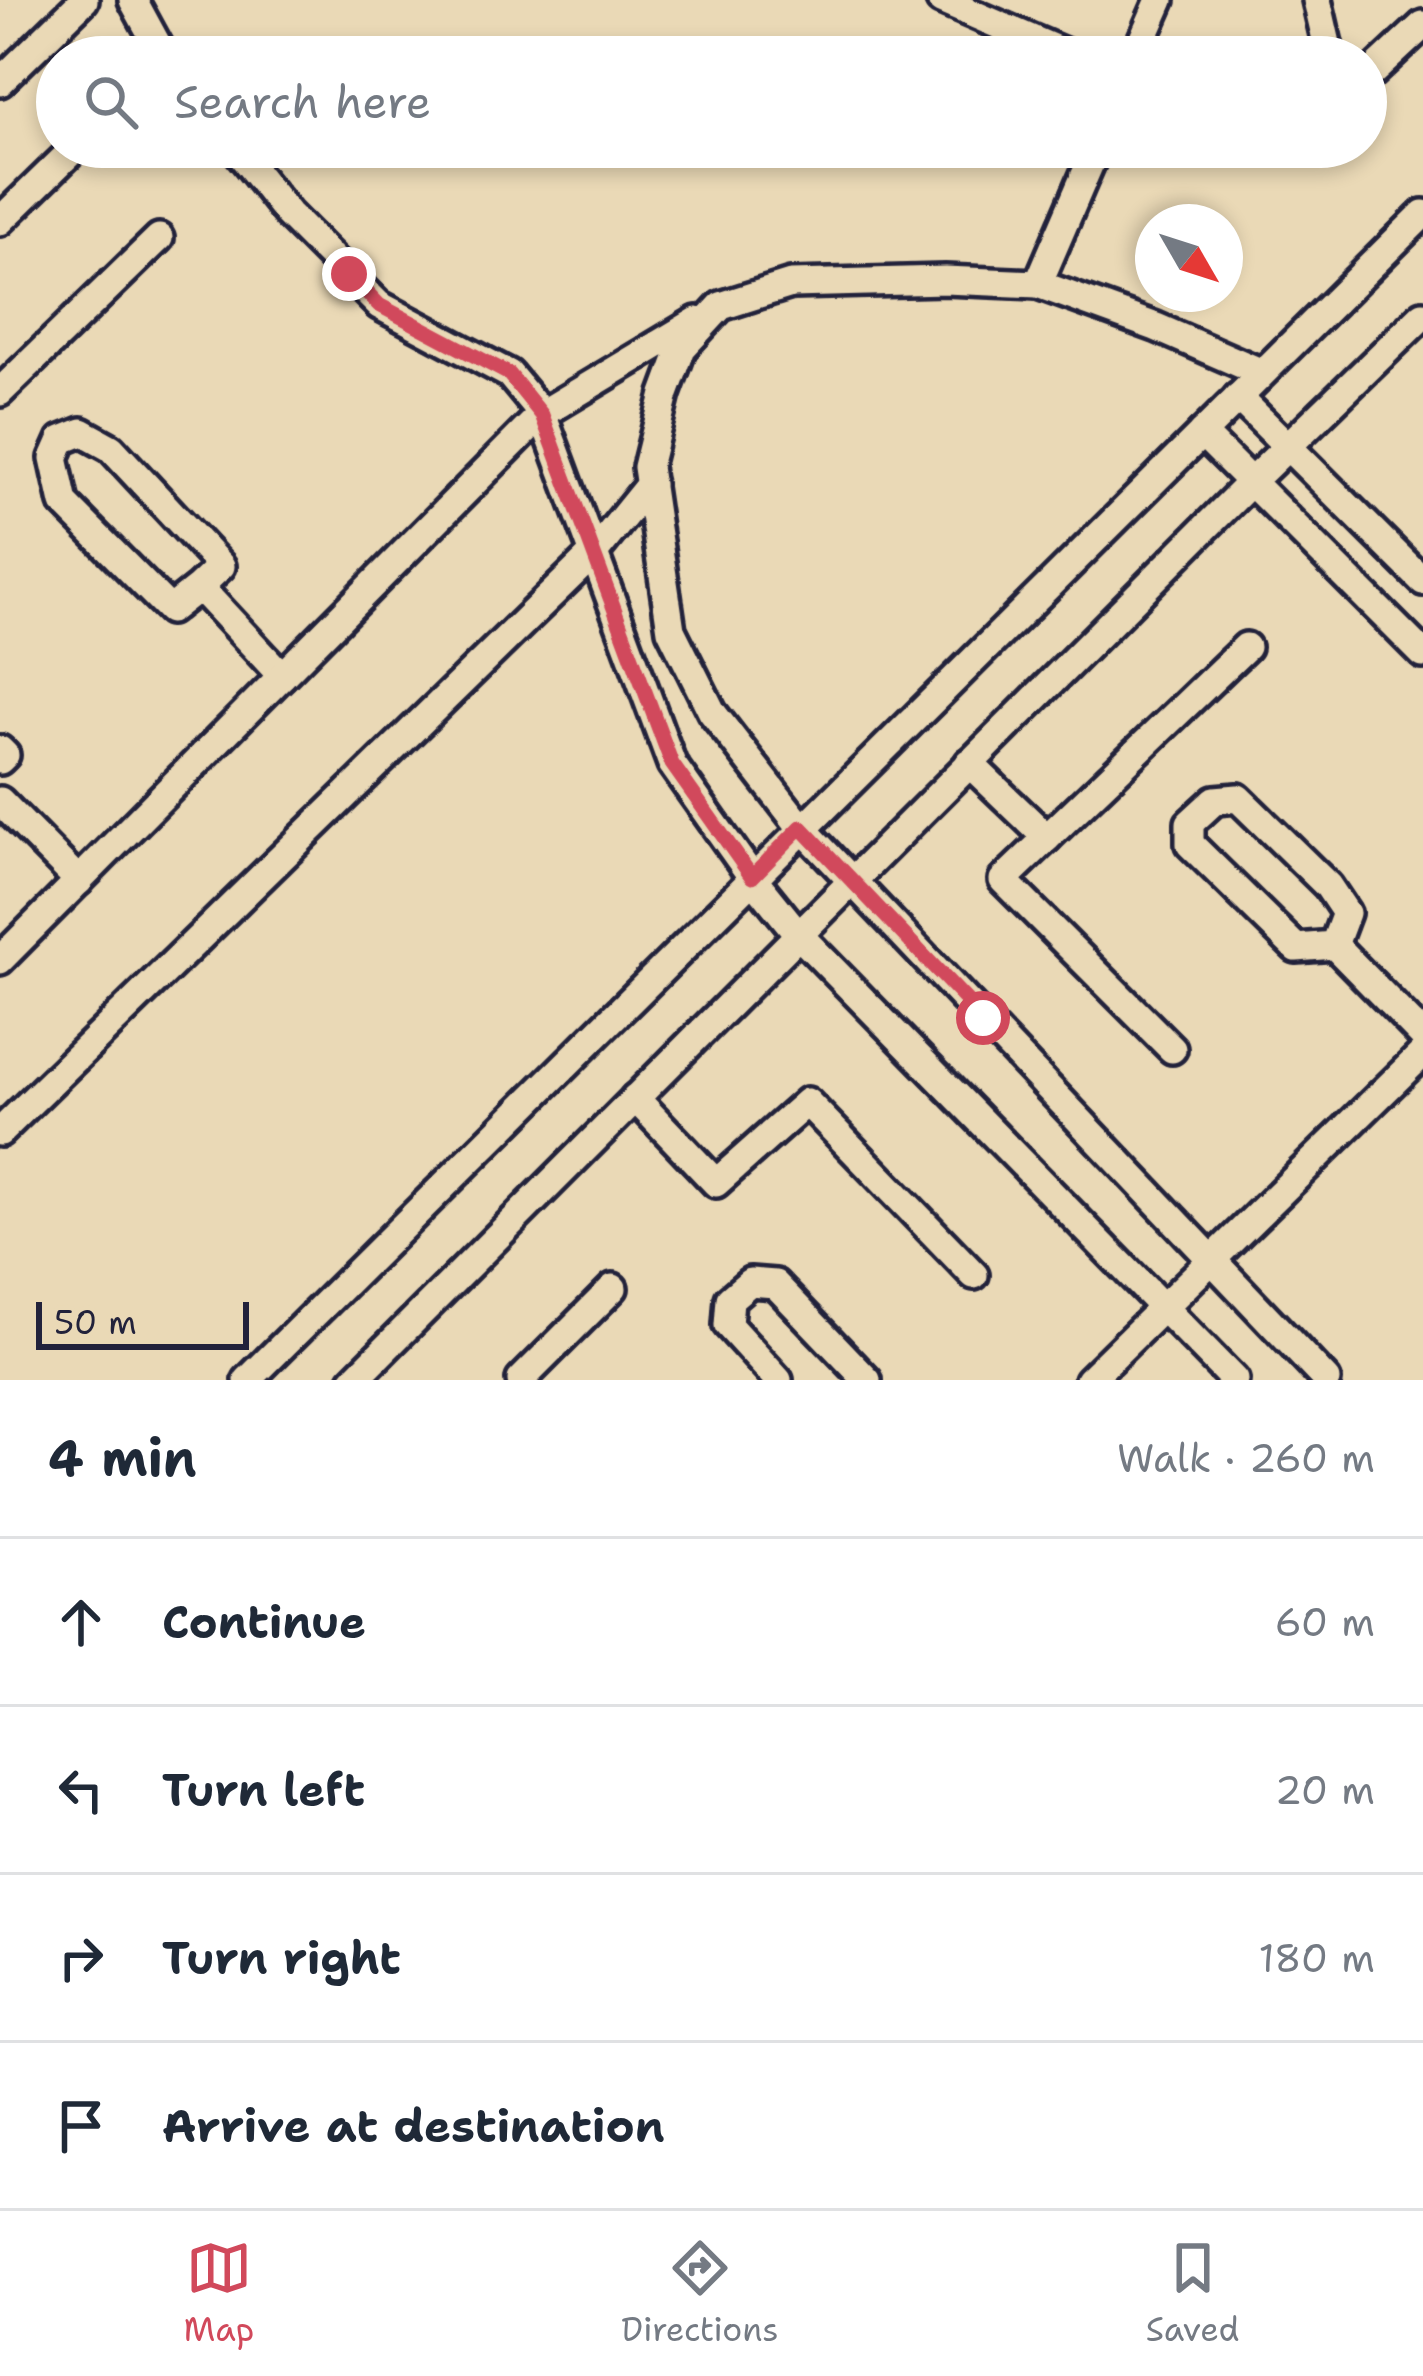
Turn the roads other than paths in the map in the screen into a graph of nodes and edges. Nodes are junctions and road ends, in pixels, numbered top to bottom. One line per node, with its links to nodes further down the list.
1 (84, 0): 7 (street)
2 (133, 0): 8 (street)
3 (941, 0): 9 (street)
4 (1160, 0): 10 (street)
5 (1317, 0): 11 (street)
6 (1423, 25): 13 (street)
7 (47, 36)
8 (153, 36)
9 (1024, 36)
10 (1145, 36)
11 (1325, 36)
12 (36, 47): 14 (street)
13 (1387, 58)
14 (0, 82)
15 (54, 168): 19 (street)
16 (252, 168): 27 (street)
17 (1087, 168): 21 (street)
18 (1423, 214): 24 (street)
19 (0, 221)
20 (158, 238): 25 (street)
21 (1038, 284): 22 (street); 24 (street)
22 (721, 306): 27 (street); 31 (street)
23 (1423, 315): 29 (street)
24 (1262, 373): 26 (street)
25 (1, 390)
26 (1238, 397): 28 (street); 29 (street)
27 (542, 415): 32 (street); 37 (street)
28 (1202, 433): 30 (street); 42 (street)
29 (1288, 447): 30 (street); 33 (street)
30 (1251, 482): 36 (street); 40 (street)
31 (650, 484): 32 (street); 42 (street)
32 (595, 552): 44 (street); 54 (street)
33 (1423, 581)
34 (199, 587): 34 (street); 37 (street)
35 (1246, 647): 43 (street)
36 (1423, 654)
37 (283, 676): 46 (street)
38 (0, 750): 39 (street)
39 (0, 760)
40 (969, 763): 43 (street); 45 (street)
41 (0, 801): 46 (street)
42 (801, 827): 44 (street); 45 (street)
43 (1047, 838): 51 (street)
44 (752, 877): 47 (street); 60 (street)
45 (852, 880): 47 (street); 55 (street)
46 (79, 881): 49 (street)
47 (799, 934): 53 (street); 58 (street)
48 (1334, 945): 48 (street); 50 (street)
49 (0, 960)
50 (1423, 1036)
51 (1172, 1049)
52 (1423, 1053): 55 (street)
53 (635, 1098): 56 (street); 59 (street)
54 (0, 1132)
55 (1211, 1257): 58 (street); 66 (street)
56 (974, 1275)
57 (613, 1288): 61 (street)
58 (1162, 1306): 64 (street); 65 (street)
59 (369, 1375)
60 (248, 1380)
61 (521, 1380)
62 (778, 1380): 63 (street)
63 (867, 1380)
64 (1089, 1380)
65 (1234, 1380)
66 (1326, 1380)

